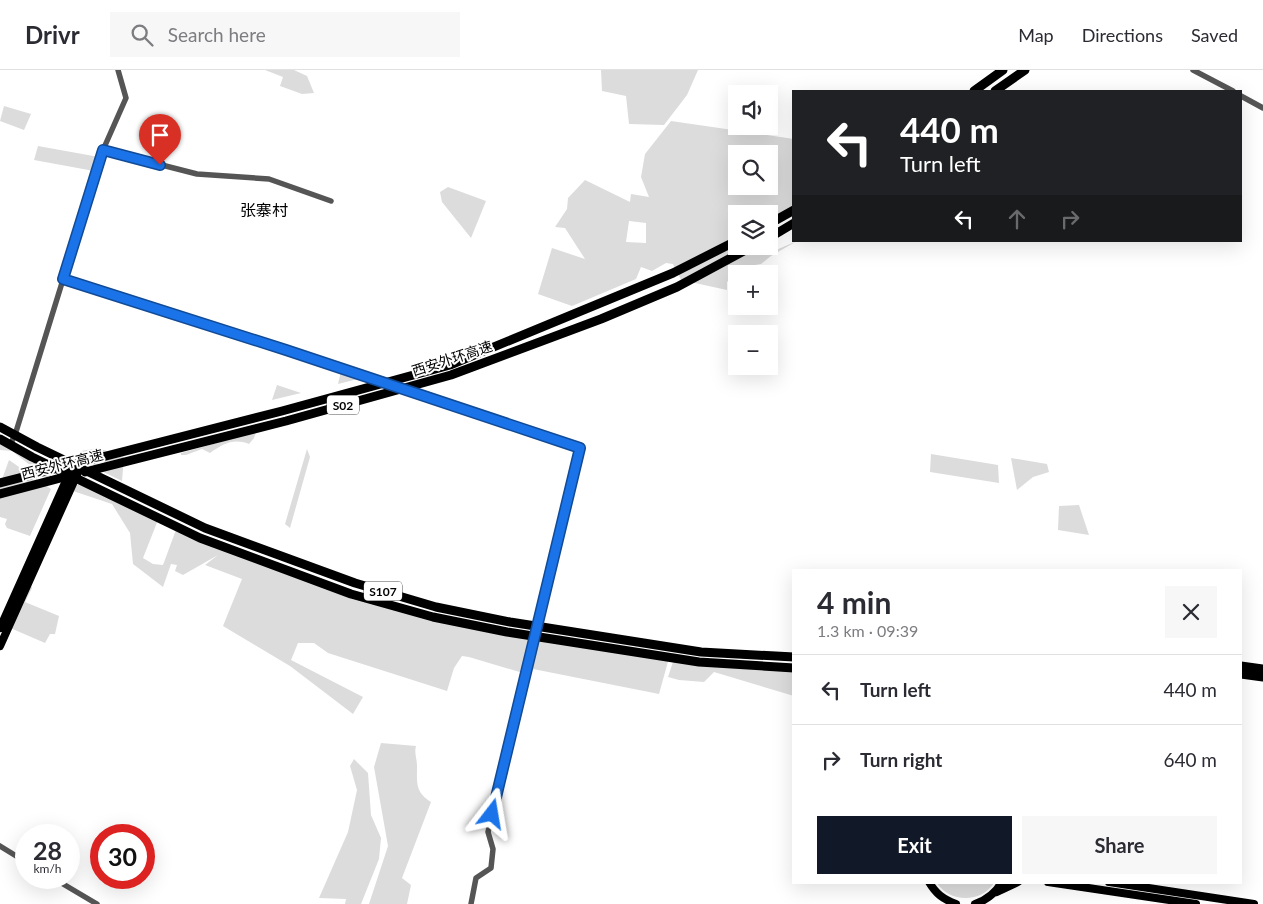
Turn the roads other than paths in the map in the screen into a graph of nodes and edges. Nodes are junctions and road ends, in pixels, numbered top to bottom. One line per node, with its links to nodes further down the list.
1 (117, 70): 10 (street)
2 (1003, 70): 5 (highway)
3 (1025, 70): 6 (highway)
4 (1193, 70): 7 (street)
5 (975, 90)
6 (996, 90)
7 (1231, 90)
8 (1242, 97): 9 (street)
9 (1263, 108)
10 (103, 150): 11 (street); 18 (street)
11 (331, 202)
12 (792, 211): 13 (highway)
13 (778, 219)
14 (792, 224): 15 (highway)
15 (778, 233)
16 (728, 245): 25 (highway, 西安外环高速 / S02)
17 (736, 255): 26 (highway, 西安外环高速 / S02)
18 (63, 279): 20 (street); 27 (street)
19 (0, 427): 20 (highway, S107)
20 (14, 435): 22 (street); 23 (highway, S107)
21 (0, 439): 22 (highway, S107)
22 (10, 445): 24 (highway, S107)
23 (76, 466): 24 (main road); 27 (highway, S107)
24 (72, 476): 28 (main road); 29 (highway, S107); 30 (main road)
25 (0, 482)
26 (0, 494)
27 (537, 626): 29 (street); 31 (highway, S107)
28 (0, 628)
29 (536, 637): 33 (highway, S107); 49 (street)
30 (0, 646)
31 (792, 657)
32 (1242, 666): 34 (highway)
33 (792, 668)
34 (1263, 669)
35 (1242, 674): 36 (highway)
36 (1263, 677)
37 (0, 846): 38 (street)
38 (15, 855)
39 (930, 884): 50 (main road)
40 (930, 884): 51 (main road)
41 (1000, 884): 46 (main road)
42 (1014, 884): 46 (main road)
43 (1061, 884): 52 (main road)
44 (1121, 884): 53 (main road)
45 (71, 889): 48 (street)
46 (993, 894): 47 (main road)
47 (979, 903)
48 (96, 904)
49 (470, 904)
50 (940, 904)
51 (956, 904)
52 (1196, 904)
53 (1254, 904)

